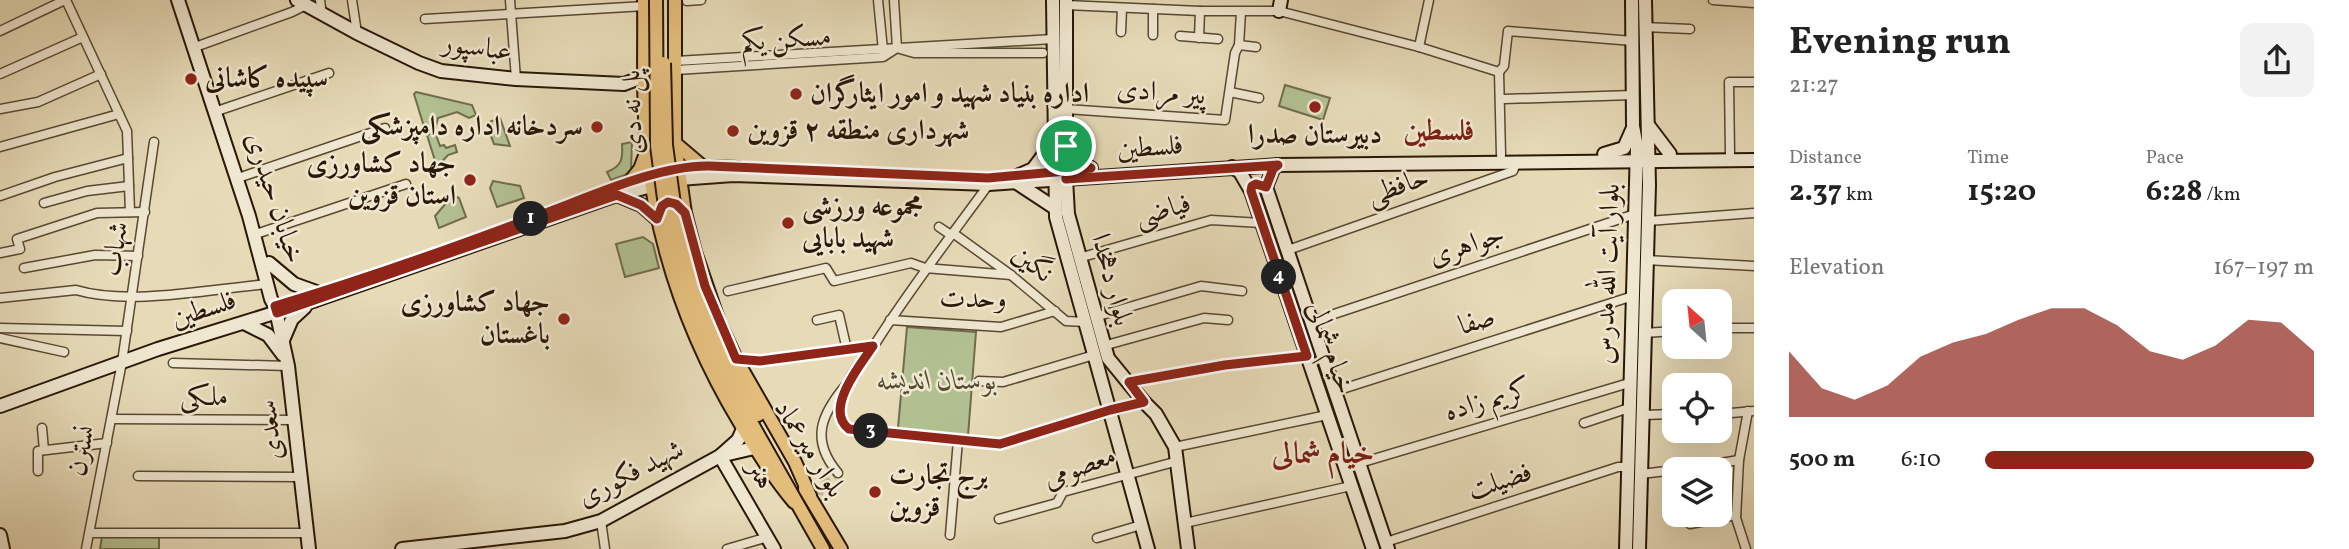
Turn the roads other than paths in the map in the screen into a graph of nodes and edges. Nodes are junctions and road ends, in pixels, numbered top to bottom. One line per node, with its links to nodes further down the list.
1 (65, 0): 30 (street); 36 (street)
2 (180, 0): 41 (main road, خیابان حیدری); 125 (main road, خیابان حیدری)
3 (320, 0): 27 (street)
4 (352, 0): 32 (street)
5 (510, 0): 26 (street)
6 (663, 0): 108 (main road, پل نه دی, bridge)
7 (675, 0): 47 (main road)
8 (701, 0): 16 (street)
9 (878, 0): 45 (street)
10 (894, 0): 44 (street)
11 (1053, 0): 38 (main road, بلوار دهخدا)
12 (1429, 0): 43 (street)
13 (1632, 0): 33 (main road, بلوار آیت الله مدرس)
14 (1645, 0): 33 (main road, بلوار آیت الله مدرس)
15 (1713, 0): 20 (street)
16 (687, 1)
17 (648, 2): 26 (street); 53 (main road); 108 (main road, پل نه دی, bridge)
18 (301, 3): 27 (main road, عباسپور); 41 (street)
19 (1066, 3): 22 (street); 63 (main road, بلوار دهخدا)
20 (1754, 3)
21 (1280, 5): 25 (street); 43 (street)
22 (1122, 8): 23 (street); 31 (street)
23 (1153, 9): 24 (street); 34 (street)
24 (1200, 11): 25 (street); 37 (street)
25 (1241, 12): 40 (street)
26 (511, 14): 28 (street); 54 (street)
27 (322, 15): 32 (main road, عباسپور)
28 (425, 19)
29 (1690, 30): 33 (street)
30 (0, 31)
31 (1121, 32)
32 (357, 33): 54 (main road, عباسپور)
33 (1638, 33): 48 (main road, بلوار آیت الله مدرس); 49 (street); 66 (main road, بلوار آیت الله مدرس)
34 (1153, 36)
35 (1180, 36): 37 (street)
36 (83, 37): 51 (street); 52 (street)
37 (1199, 38): 39 (street)
38 (1053, 39): 44 (street); 71 (main road, بلوار دهخدا)
39 (1219, 39)
40 (1239, 45): 42 (street); 57 (street)
41 (198, 46): 64 (main road, خیابان حیدری)
42 (1256, 47)
43 (1419, 47): 49 (street)
44 (897, 48): 45 (street); 46 (street)
45 (883, 52): 47 (street, مسکن یکم)
46 (1043, 54)
47 (676, 66): 70 (main road)
48 (1634, 71): 58 (main road, بلوار آیت الله مدرس); 80 (main road)
49 (1499, 72): 75 (street)
50 (329, 73): 64 (street)
51 (0, 74)
52 (100, 74): 62 (street); 65 (street)
53 (645, 76): 56 (main road); 59 (main road)
54 (516, 79): 56 (main road, عباسپور)
55 (1754, 82): 74 (street)
56 (624, 85): 59 (main road)
57 (1230, 92): 60 (street); 63 (street, پیر مرادی)
58 (1633, 95): 61 (street); 67 (main road, بلوار آیت الله مدرس)
59 (645, 97): 72 (main road)
60 (1259, 98)
61 (1504, 99)
62 (0, 109)
63 (1066, 109): 71 (main road, بلوار دهخدا)
64 (220, 110): 89 (main road, خیابان حیدری)
65 (119, 114): 73 (street); 78 (street)
66 (1648, 125): 77 (main road); 80 (main road, بلوار آیت الله مدرس)
67 (1633, 126): 79 (main road); 80 (main road, بلوار آیت الله مدرس)
68 (385, 128): 89 (street)
69 (154, 142): 105 (street, شهاب)
70 (675, 143): 72 (main road); 84 (main road); 87 (main road)
71 (1060, 144): 86 (main road); 88 (main road, بلوار دهخدا); 90 (main road)
72 (647, 146): 91 (main road); 93 (main road)
73 (0, 147)
74 (1730, 154): 76 (main road, فلسطین); 77 (main road, فلسطین)
75 (1501, 155): 79 (main road, فلسطین); 86 (main road, فلسطین)
76 (1754, 155)
77 (1670, 157): 80 (main road, فلسطین); 81 (main road, فلسطین); 96 (main road)
78 (128, 158): 97 (street); 101 (street)
79 (1604, 158): 80 (main road, فلسطین); 82 (main road, فلسطین); 95 (main road)
80 (1642, 159): 95 (main road, بلوار آیت الله مدرس); 96 (main road, بلوار آیت الله مدرس); 114 (main road)
81 (1754, 160)
82 (1517, 161): 83 (main road, فلسطین); 115 (street, حافظی)
83 (1278, 165): 85 (main road, فلسطین); 98 (main road)
84 (702, 166): 87 (main road, فلسطین); 92 (main road, فلسطین)
85 (1232, 167): 86 (main road, فلسطین); 99 (main road, خیام شمالی)
86 (1092, 172): 88 (main road, فلسطین); 103 (main road)
87 (678, 174): 91 (main road, فلسطین); 92 (main road, فلسطین); 108 (main road)
88 (1060, 175): 90 (main road, فلسطین); 103 (main road, بلوار دهخدا)
89 (241, 177): 112 (main road, خیابان حیدری)
90 (1017, 179): 92 (main road, فلسطین); 103 (main road)
91 (651, 181): 93 (main road, فلسطین); 100 (main road, فلسطین); 108 (main road)
92 (988, 181): 113 (street)
93 (629, 183): 129 (main road, فلسطین)
94 (406, 184): 112 (street)
95 (1636, 185): 107 (main road, بلوار آیت الله مدرس)
96 (1649, 185): 109 (main road, بلوار آیت الله مدرس)
97 (129, 186): 102 (street); 104 (street)
98 (1266, 187): 99 (main road); 115 (main road, خیام شمالی)
99 (1251, 191): 110 (main road, خیام شمالی)
100 (617, 195): 108 (main road); 129 (main road, فلسطین)
101 (0, 196)
102 (44, 203)
103 (1060, 205): 118 (main road, بلوار دهخدا); 134 (main road, بلوار دهخدا)
104 (130, 212): 105 (street); 116 (street)
105 (145, 212): 117 (street, شهاب)
106 (1754, 213): 109 (street)
107 (1635, 215): 130 (main road, بلوار آیت الله مدرس); 138 (street, جواهری)
108 (671, 218): 154 (main road); 178 (main road); 198 (main road, بلوار میرعماد); 199 (main road, بلوار میرعماد)
109 (1648, 221): 114 (main road, بلوار آیت الله مدرس)
110 (1261, 223): 118 (street, فیاضی); 153 (main road, خیام شمالی)
111 (939, 227): 113 (street, نگین)
112 (259, 233): 120 (main road, خیابان حیدری)
113 (952, 234): 123 (street); 124 (street, نگین)
114 (1647, 236): 119 (main road, بلوار آیت الله مدرس)
115 (1288, 250): 138 (main road, خیام شمالی)
116 (0, 253)
117 (138, 256): 122 (street); 128 (street, شهاب)
118 (1079, 258): 134 (main road, بلوار دهخدا)
119 (1646, 260): 121 (street); 147 (main road, بلوار آیت الله مدرس)
120 (269, 263): 129 (main road); 132 (main road, خیابان حیدری)
121 (1754, 266)
122 (23, 268)
123 (925, 268): 124 (street); 126 (street); 136 (street)
124 (1011, 275): 133 (street, نگین)
125 (268, 284): 128 (street); 132 (main road, خیابان حیدری)
126 (728, 291)
127 (1242, 291): 134 (street)
128 (132, 296): 131 (street); 143 (street, شهاب)
129 (318, 296): 132 (main road, فلسطین); 146 (main road)
130 (1633, 296): 147 (main road, بلوار آیت الله مدرس); 164 (street, صفا)
131 (0, 298)
132 (276, 309): 139 (main road, فلسطین); 146 (main road, سعدی); 149 (main road, فلسطین)
133 (1055, 311): 134 (street, نگین); 136 (street, وحدت)
134 (1090, 319): 151 (main road, بلوار دهخدا)
135 (817, 320): 150 (street)
136 (890, 320): 148 (street)
137 (1228, 320): 151 (street)
138 (1313, 321): 164 (main road, خیام شمالی)
139 (244, 323): 149 (main road, فلسطین); 158 (main road)
140 (0, 328): 143 (street)
141 (1732, 328): 142 (street)
142 (1754, 328)
143 (127, 331): 156 (street, شهاب)
144 (1662, 336): 147 (street)
145 (0, 338): 152 (street)
146 (283, 341): 158 (main road, سعدی)
147 (1639, 344): 161 (main road, بلوار آیت الله مدرس); 173 (main road, بلوار آیت الله مدرس)
148 (873, 346): 150 (street); 162 (street)
149 (158, 349): 156 (main road, فلسطین)
150 (847, 350): 155 (street)
151 (1099, 350): 159 (street); 160 (main road, بلوار دهخدا); 168 (main road, بلوار دهخدا)
152 (64, 352)
153 (1307, 356): 160 (street); 172 (main road, خیام شمالی)
154 (736, 359): 155 (street); 163 (main road)
155 (760, 361): 163 (street)
156 (122, 362): 166 (main road, فلسطین); 174 (street, نسترن)
157 (173, 363): 158 (street)
158 (288, 364): 175 (main road, سعدی)
159 (979, 381)
160 (1129, 382): 165 (main road, بلوار دهخدا)
161 (1629, 383): 167 (main road, بلوار آیت الله مدرس); 188 (street, کریم زاده)
162 (848, 384): 179 (street); 192 (street)
163 (750, 385): 198 (main road)
164 (1336, 391): 188 (main road, خیام شمالی)
165 (1144, 402): 168 (street); 182 (main road, بلوار دهخدا)
166 (0, 406)
167 (1629, 408): 176 (street); 189 (main road, بلوار آیت الله مدرس)
168 (1110, 410): 179 (street); 193 (main road, بلوار دهخدا)
169 (1751, 411): 170 (street); 185 (street)
170 (1732, 413)
171 (1662, 414): 173 (street)
172 (1327, 415): 182 (street); 197 (main road, خیام شمالی)
173 (1642, 415): 194 (main road, بلوار آیت الله مدرس)
174 (111, 419): 175 (street, ملکی); 180 (street, نسترن)
175 (295, 420): 196 (main road, سعدی)
176 (1584, 423)
177 (43, 428): 183 (street)
178 (743, 429): 181 (main road); 184 (main road, شهید فکوری)
179 (958, 440): 209 (street)
180 (107, 443): 183 (street); 206 (street, نسترن)
181 (754, 447): 184 (main road, هنر); 199 (main road)
182 (1175, 447): 186 (main road, بلوار دهخدا)
183 (44, 450): 190 (street)
184 (720, 456): 203 (main road, شهید فکوری); 211 (main road, هنر)
185 (1739, 460): 187 (street); 200 (street)
186 (1178, 461): 193 (street, معصومی); 204 (main road, بلوار دهخدا)
187 (1732, 461)
188 (1360, 463): 212 (main road, خیام شمالی)
189 (1628, 467): 212 (street, فضیلت); 224 (main road, بلوار آیت الله مدرس)
190 (38, 471)
191 (1662, 472): 194 (street)
192 (838, 473)
193 (1127, 474): 202 (street, معصومی); 205 (main road, بلوار دهخدا)
194 (1641, 474): 225 (main road, بلوار آیت الله مدرس)
195 (138, 476): 196 (street)
196 (302, 477): 207 (main road, سعدی)
197 (1351, 486): 204 (street); 223 (main road, خیام شمالی)
198 (810, 496): 220 (main road, بلوار میرعماد)
199 (794, 502): 219 (main road, بلوار میرعماد)
200 (1736, 515): 201 (street); 226 (street)
201 (1732, 516)
202 (999, 519)
203 (601, 522): 216 (main road, شهید فکوری); 217 (street)
204 (1185, 523): 222 (main road, بلوار دهخدا)
205 (1142, 524): 210 (street); 221 (main road, بلوار دهخدا)
206 (90, 533): 207 (street); 214 (street, نسترن)
207 (307, 533): 215 (main road, سعدی)
208 (0, 535): 213 (main road)
209 (950, 535)
210 (1097, 538)
211 (771, 543): 218 (street)
212 (1387, 545)
213 (3, 549)
214 (86, 549)
215 (309, 549)
216 (401, 549)
217 (605, 549)
218 (727, 549)
219 (823, 549)
220 (841, 549)
221 (1148, 549)
222 (1188, 549)
223 (1373, 549)
224 (1626, 549)
225 (1639, 549)
226 (1746, 549)

